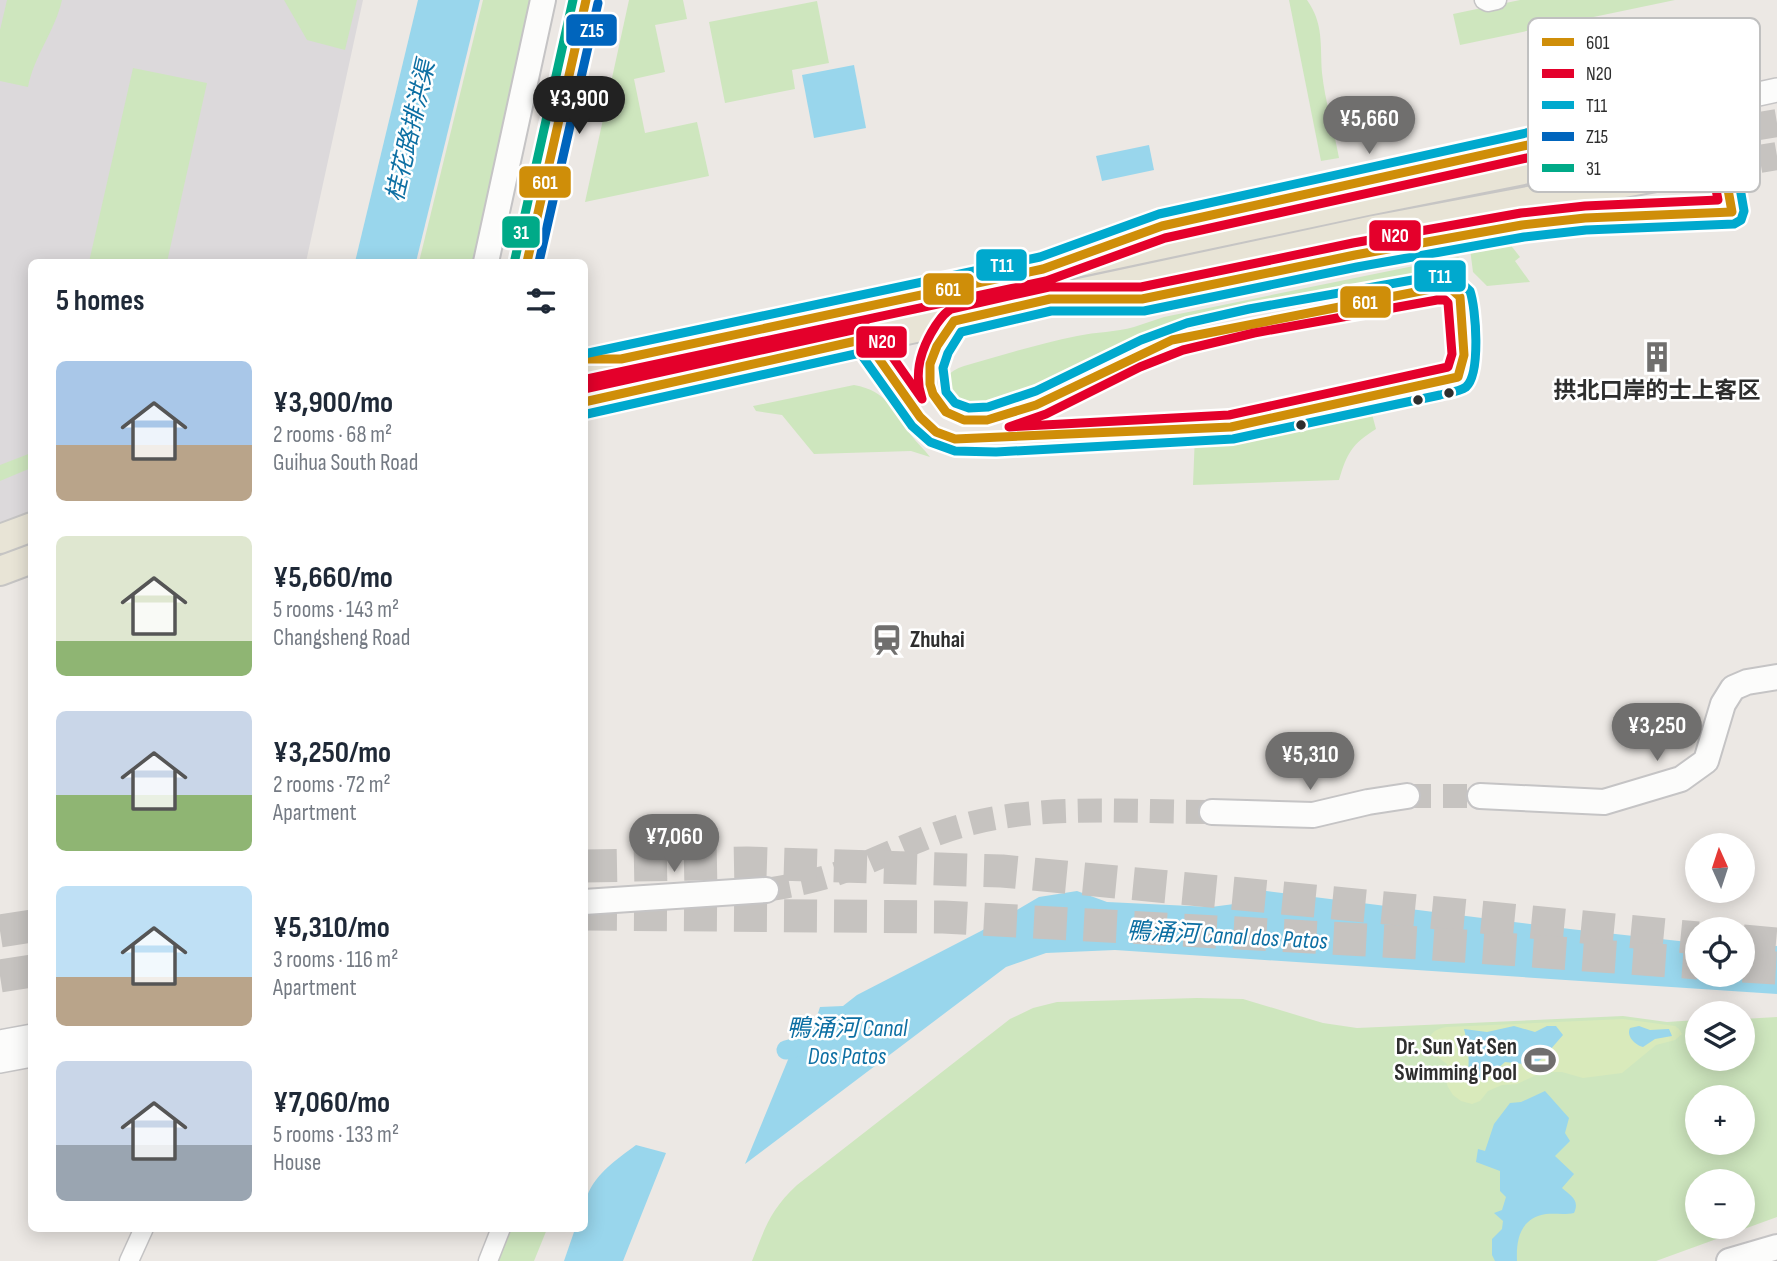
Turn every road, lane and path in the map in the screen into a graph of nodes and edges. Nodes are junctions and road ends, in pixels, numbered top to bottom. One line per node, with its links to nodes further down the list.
1 (543, 0): 9 (main road)
2 (586, 0): 10 (main road)
3 (1484, 0): 4 (street)
4 (1497, 0)
5 (1528, 145): 11 (street)
6 (1528, 169): 11 (main road)
7 (1576, 192): 12 (main road)
8 (1728, 192): 12 (street)
9 (487, 259)
10 (528, 259)
11 (1043, 269): 14 (main road)
12 (1050, 299): 16 (main road)
13 (588, 359): 14 (main road)
14 (621, 359): 15 (main road)
15 (588, 366)
16 (588, 401)
17 (28, 528): 18 (main road)
18 (0, 539)
19 (28, 560): 20 (main road)
20 (0, 571)
21 (1777, 677): 23 (main road)
22 (1407, 796): 24 (main road)
23 (1480, 796)
24 (1212, 812)
25 (766, 890): 26 (main road)
26 (588, 902)
27 (28, 1037): 28 (street)
28 (0, 1042)
29 (28, 1056): 30 (street)
30 (0, 1061)
31 (142, 1232): 34 (street)
32 (499, 1232): 35 (street)
33 (1777, 1247): 36 (main road)
34 (129, 1261)
35 (488, 1261)
36 (1729, 1261)

